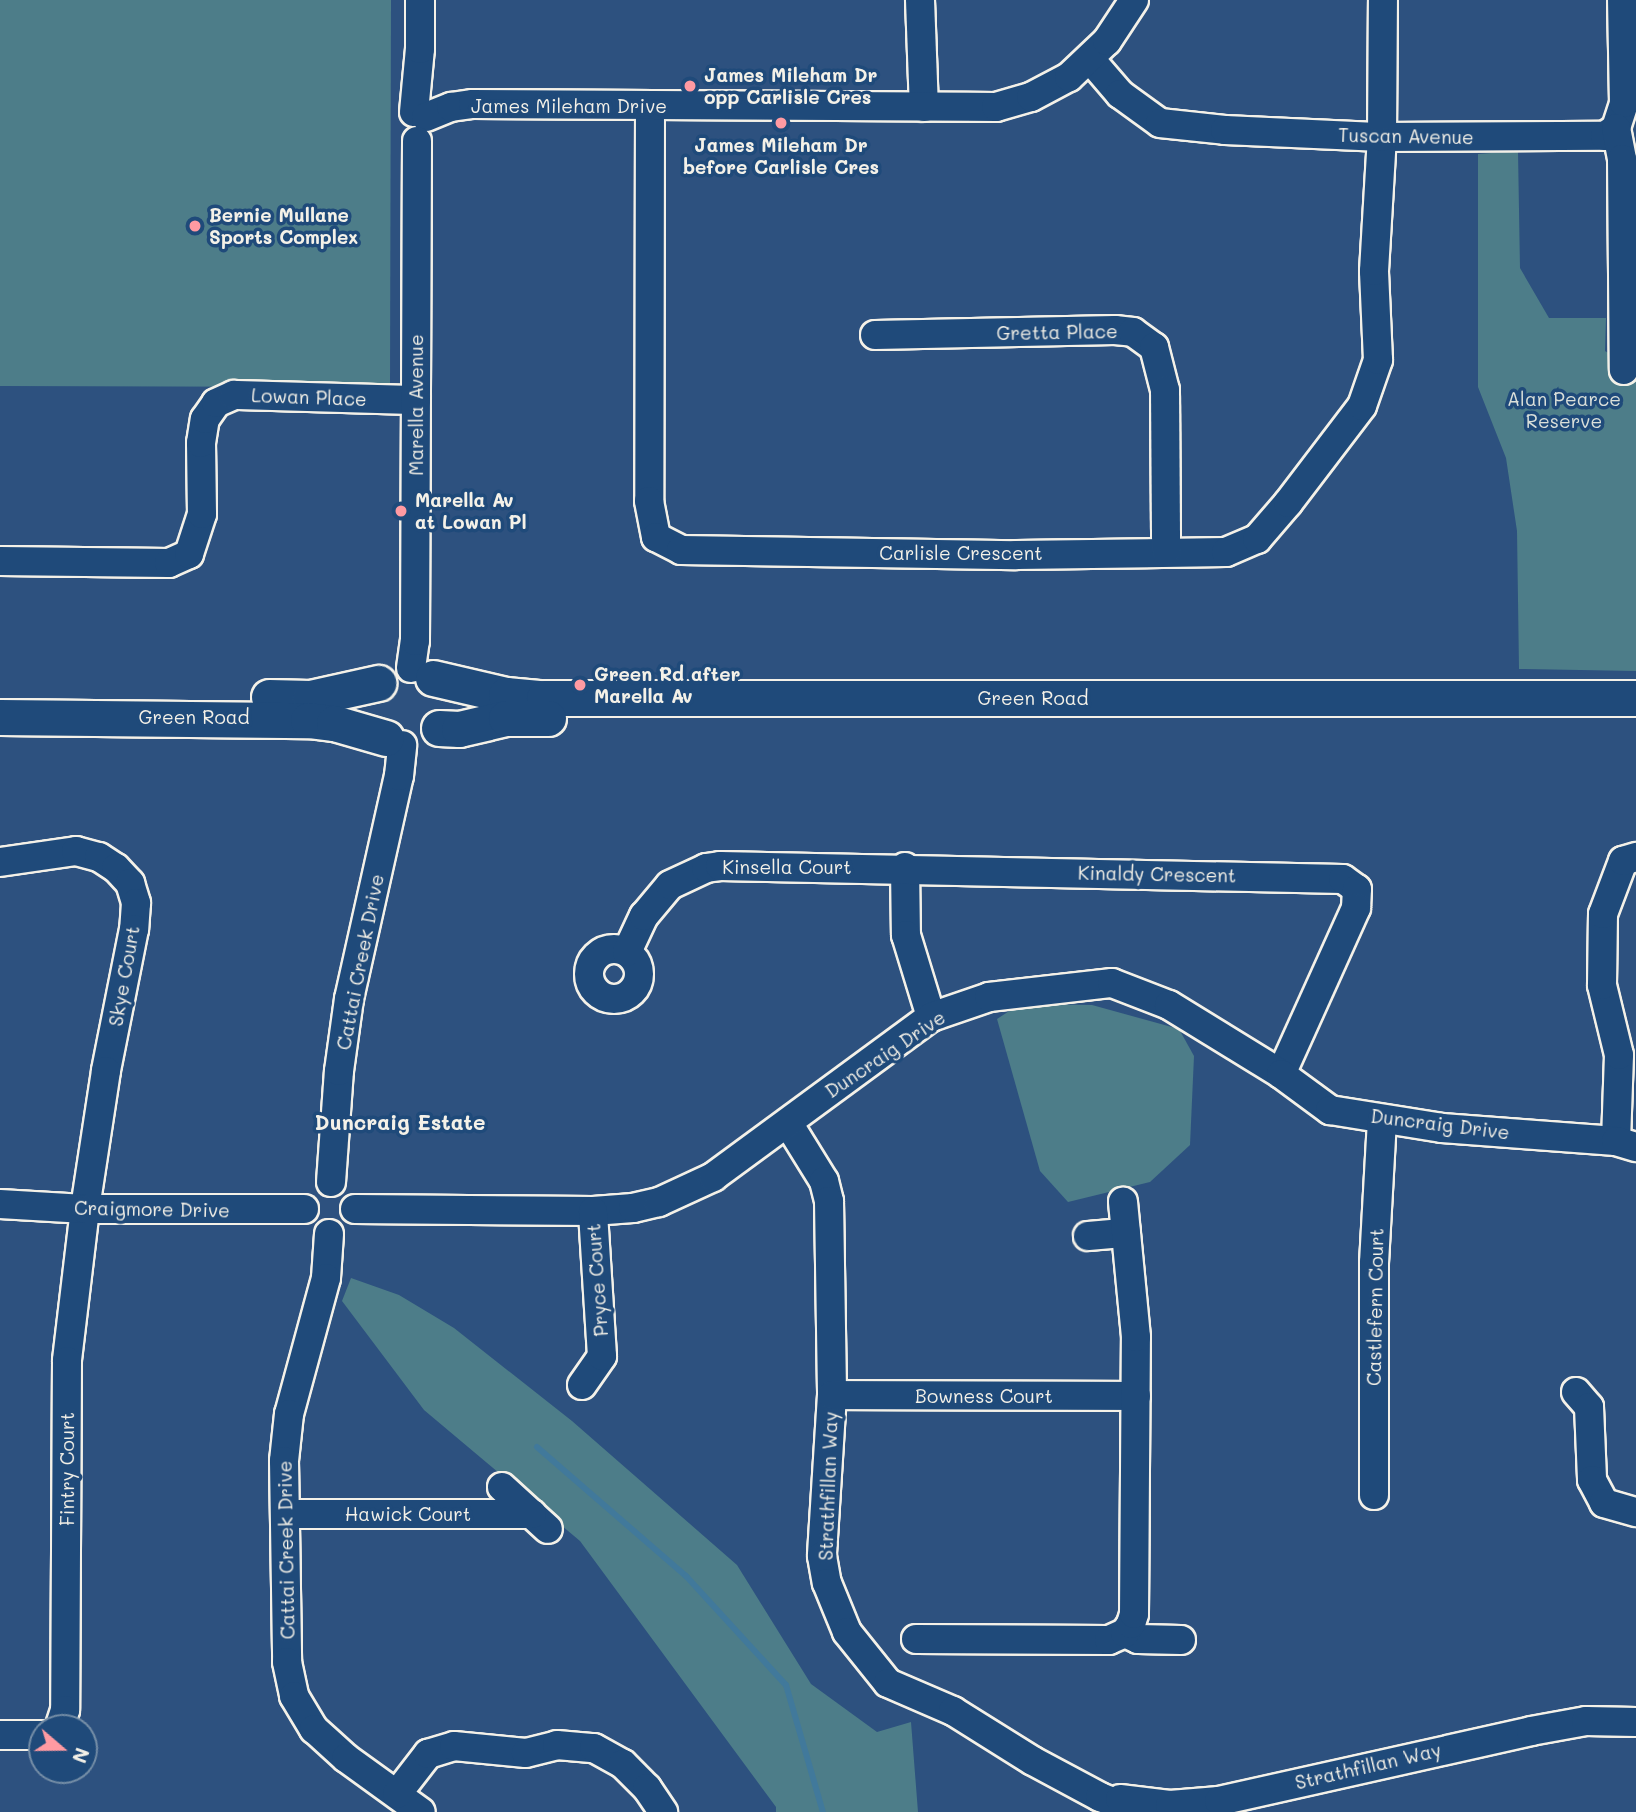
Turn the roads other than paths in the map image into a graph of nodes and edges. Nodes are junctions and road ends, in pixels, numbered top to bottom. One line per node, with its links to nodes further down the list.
1 (420, 0): 9 (street, Marella Avenue)
2 (920, 0): 8 (street)
3 (1134, 0): 6 (street, James Mileham Drive)
4 (1383, 0): 11 (street, Carlisle Crescent)
5 (1627, 17): 10 (street)
6 (1090, 59): 8 (street, James Mileham Drive); 11 (street, Tuscan Avenue)
7 (649, 106): 8 (street, James Mileham Drive); 9 (street, James Mileham Drive); 16 (street, Carlisle Crescent)
8 (923, 107)
9 (419, 123): 15 (street, Marella Avenue)
10 (1616, 128): 11 (street, Tuscan Avenue); 12 (street)
11 (1382, 136): 16 (street, Carlisle Crescent)
12 (1629, 277): 14 (street)
13 (875, 335): 16 (street, Gretta Place)
14 (1624, 370)
15 (416, 400): 17 (street, Lowan Place); 18 (street, Marella Avenue)
16 (1166, 551)
17 (0, 561)
18 (422, 673): 19 (main road); 21 (main road, Green Road); 24 (main road)
19 (378, 683): 20 (main road, Green Road); 25 (main road)
20 (0, 698)
21 (1636, 698)
22 (0, 717): 25 (main road, Green Road)
23 (1636, 719): 24 (main road, Green Road)
24 (439, 728): 25 (main road)
25 (394, 742): 35 (street, Cattai Creek Drive)
26 (1636, 857): 34 (street)
27 (0, 862): 38 (street, Skye Court)
28 (905, 867): 29 (street, Kinsella Court); 30 (street); 31 (street, Kinaldy Crescent)
29 (627, 952)
30 (931, 1017): 31 (street, Duncraig Drive); 33 (street, Duncraig Drive)
31 (1281, 1073): 32 (street, Duncraig Drive)
32 (1382, 1119): 34 (street, Duncraig Drive); 50 (street, Castlefern Court)
33 (788, 1124): 41 (street, Duncraig Drive); 47 (street, Strathfillan Way)
34 (1626, 1144)
35 (331, 1182): 39 (street); 40 (street)
36 (1123, 1202): 42 (street)
37 (0, 1204): 38 (street, Craigmore Drive)
38 (85, 1209): 39 (street, Craigmore Drive); 56 (street, Fintry Court)
39 (304, 1209): 43 (street)
40 (355, 1209): 41 (street, Duncraig Drive); 43 (street)
41 (593, 1211): 45 (street, Pryce Court)
42 (1126, 1233): 44 (street); 48 (street)
43 (329, 1234): 52 (street, Cattai Creek Drive)
44 (1088, 1236)
45 (582, 1385)
46 (1576, 1392): 51 (street)
47 (832, 1395): 48 (street, Bowness Court); 62 (street, Strathfillan Way)
48 (1136, 1396): 53 (street)
49 (502, 1487): 52 (street, Hawick Court)
50 (1374, 1495)
51 (1636, 1512)
52 (285, 1514): 61 (street, Cattai Creek Drive)
53 (1125, 1633): 54 (street); 55 (street)
54 (916, 1639)
55 (1181, 1640)
56 (64, 1714)
57 (1636, 1722): 62 (street, Strathfillan Way)
58 (0, 1735): 59 (street)
59 (28, 1735)
60 (1636, 1735): 66 (street, Strathfillan Way)
61 (397, 1794): 63 (street, Cattai Creek Drive); 64 (street)
62 (1100, 1797): 65 (street, Strathfillan Way)
63 (421, 1812)
64 (663, 1812)
65 (1140, 1812)
66 (1230, 1812)

